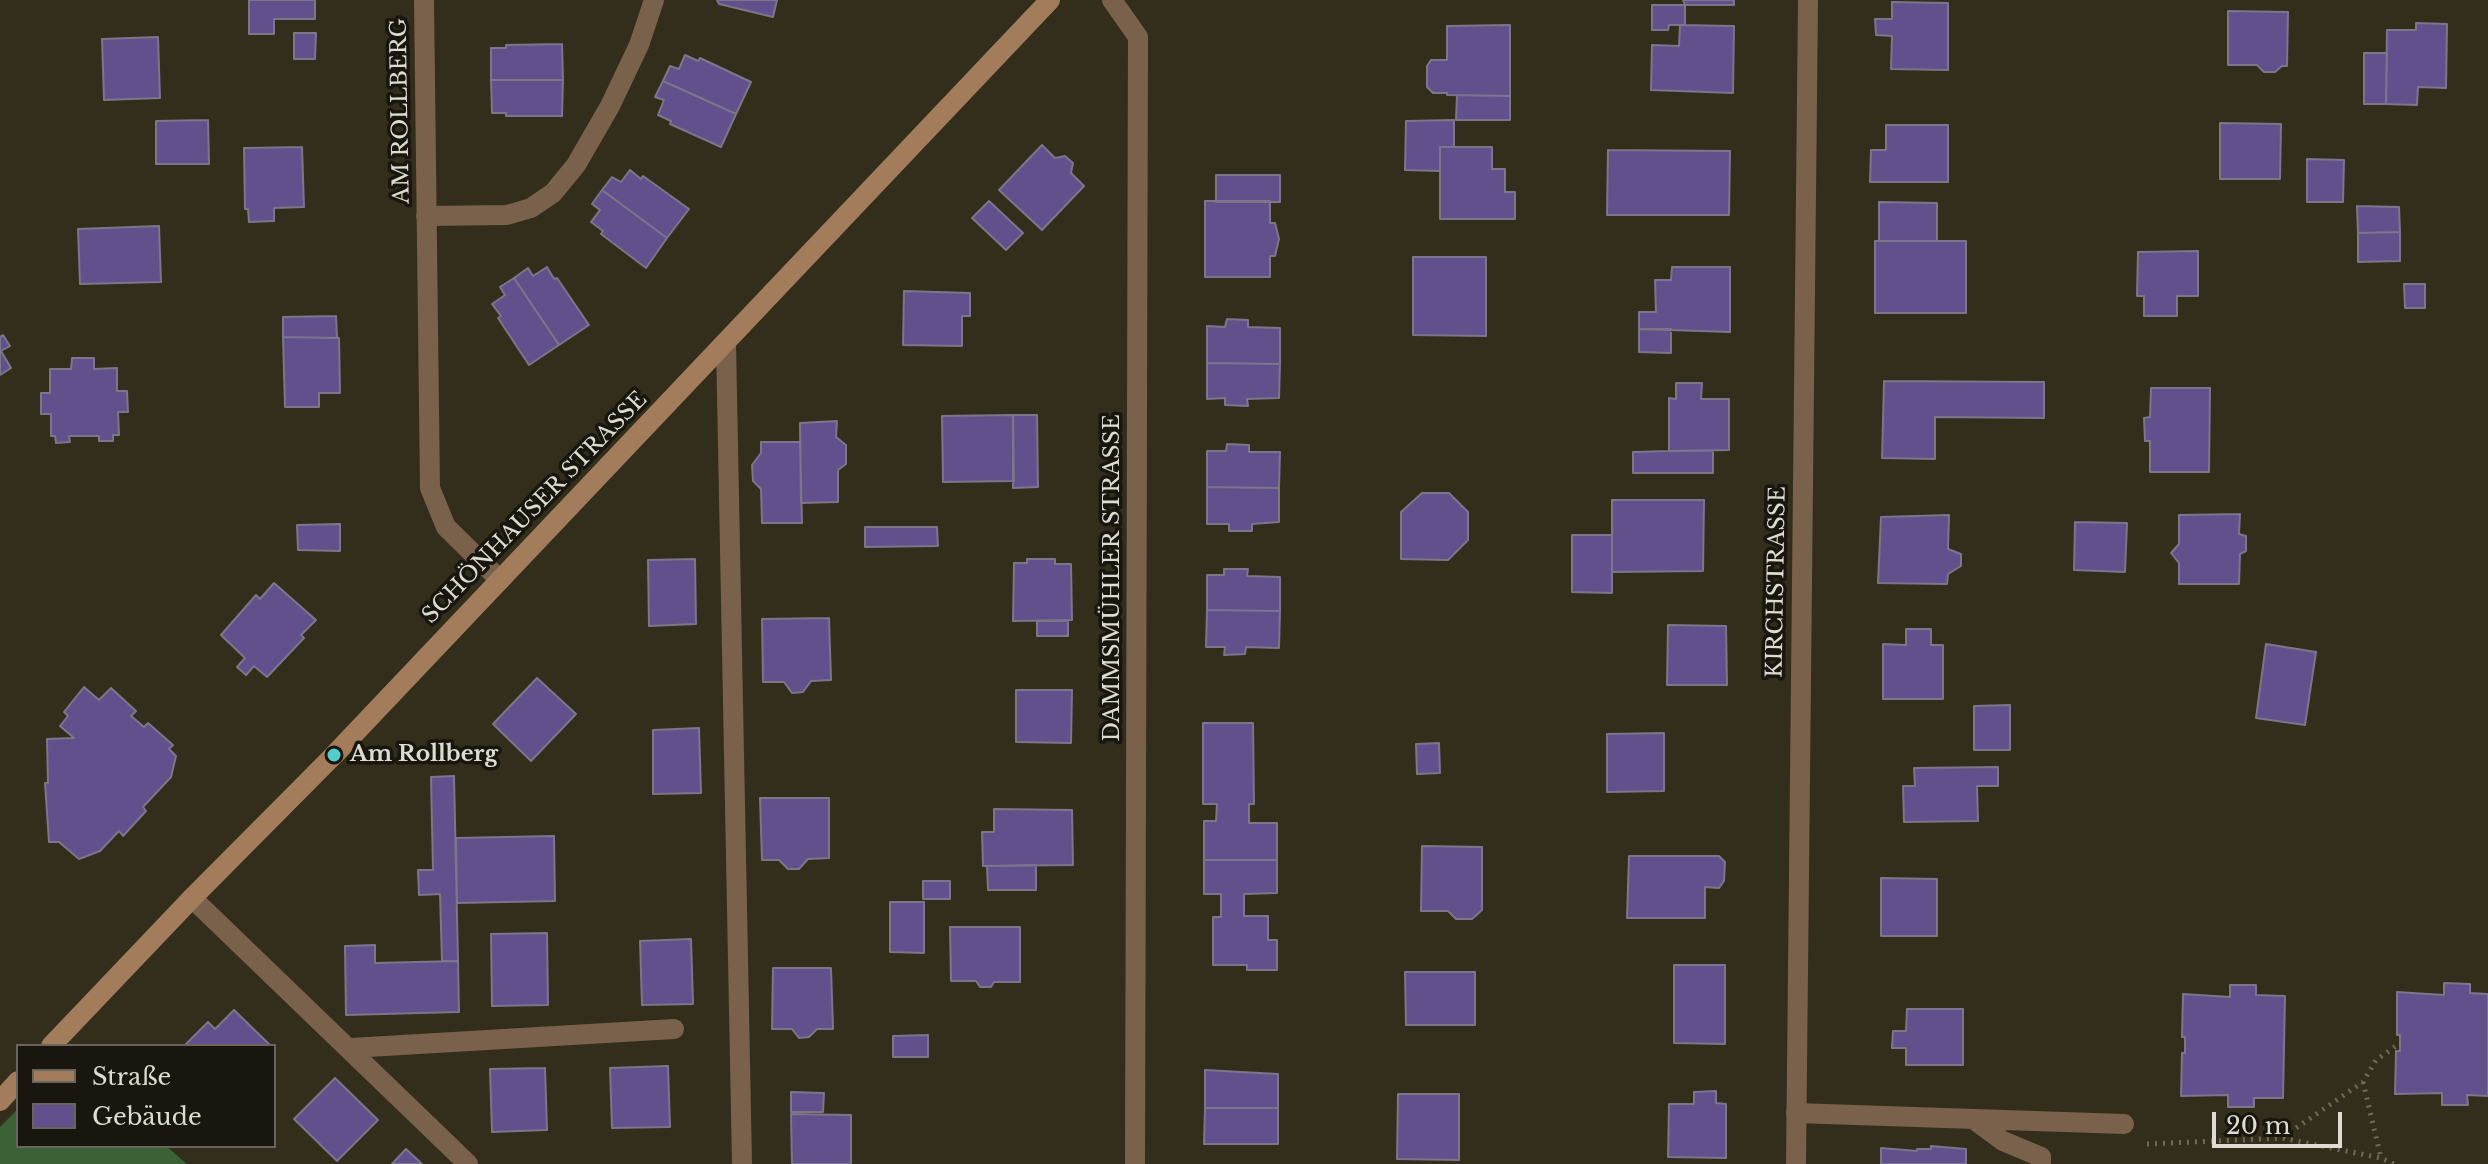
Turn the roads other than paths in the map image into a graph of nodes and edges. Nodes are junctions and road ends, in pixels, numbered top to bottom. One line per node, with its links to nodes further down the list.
1 (424, 0): 6 (street, AM ROLLBERG)
2 (654, 0): 6 (street)
3 (1050, 0): 7 (street, SCHÖNHAUSER STRASSE)
4 (1112, 0): 20 (street, DAMMSMÜHLER STRASSE)
5 (1808, 0): 15 (street, KIRCHSTRASSE)
6 (426, 216): 8 (street, AM ROLLBERG)
7 (726, 343): 8 (street, SCHÖNHAUSER STRASSE); 19 (street)
8 (500, 580): 9 (street, SCHÖNHAUSER STRASSE)
9 (192, 898): 11 (street, SCHÖNHAUSER STRASSE); 12 (street)
10 (674, 1029): 12 (street)
11 (53, 1044)
12 (351, 1048): 18 (street)
13 (16, 1083): 14 (street)
14 (0, 1101)
15 (1796, 1113): 16 (street); 21 (street, KIRCHSTRASSE)
16 (1973, 1119): 17 (street); 22 (street)
17 (2124, 1124)
18 (468, 1164)
19 (742, 1164)
20 (1135, 1164)
21 (1796, 1164)
22 (2041, 1164)

